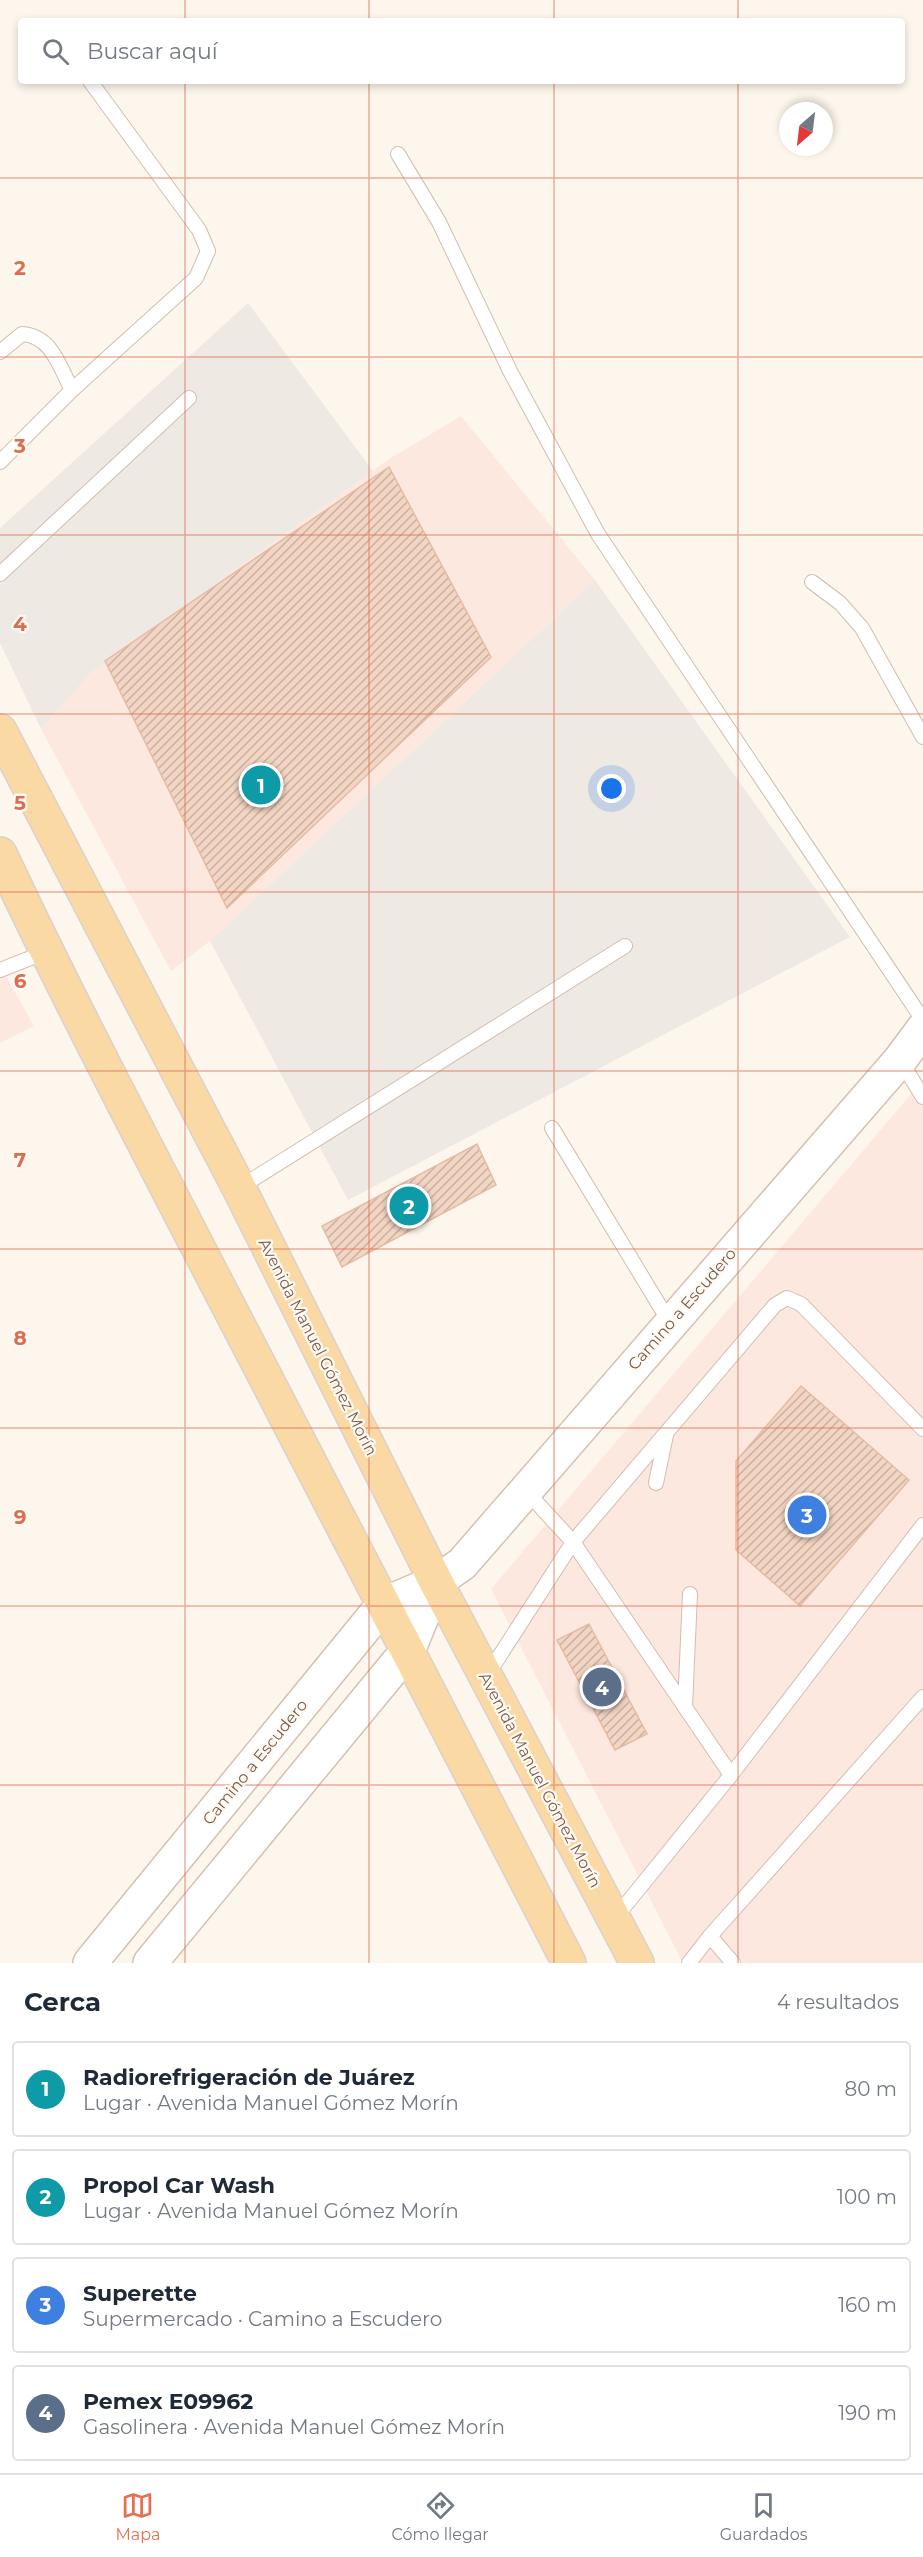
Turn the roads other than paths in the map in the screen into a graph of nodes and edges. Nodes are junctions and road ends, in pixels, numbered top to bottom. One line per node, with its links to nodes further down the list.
1 (92, 84): 4 (lane)
2 (398, 154): 15 (lane)
3 (0, 352): 4 (lane)
4 (72, 390): 6 (lane)
5 (189, 399): 7 (lane)
6 (0, 462)
7 (0, 574)
8 (812, 582): 10 (lane)
9 (0, 731): 20 (main road, Avenida Manuel Gómez Morín)
10 (923, 737)
11 (0, 854): 13 (main road)
12 (626, 946): 20 (lane)
13 (46, 952): 14 (lane); 30 (main road)
14 (0, 970)
15 (923, 1020)
16 (923, 1029): 17 (street, Camino a Escudero)
17 (900, 1060): 18 (lane); 21 (street, Camino a Escudero)
18 (923, 1097)
19 (552, 1128): 21 (lane)
20 (239, 1188): 28 (main road, Avenida Manuel Gómez Morín)
21 (670, 1323): 25 (street, Camino a Escudero)
22 (923, 1430): 23 (lane)
23 (666, 1433): 24 (lane); 27 (lane)
24 (656, 1482)
25 (525, 1489): 27 (lane); 28 (street, Camino a Escudero)
26 (923, 1525): 35 (lane)
27 (573, 1542): 32 (lane); 34 (lane)
28 (436, 1582): 30 (street, Camino a Escudero); 31 (street); 32 (main road, Avenida Manuel Gómez Morín)
29 (690, 1594): 34 (lane)
30 (384, 1604): 31 (main road); 38 (street, Camino a Escudero)
31 (409, 1649): 39 (street); 40 (main road)
32 (486, 1678): 36 (main road, Avenida Manuel Gómez Morín)
33 (923, 1697): 37 (lane)
34 (685, 1707): 35 (lane)
35 (731, 1775): 36 (lane)
36 (614, 1920): 41 (main road, Avenida Manuel Gómez Morín)
37 (710, 1936): 42 (lane); 43 (lane)
38 (90, 1963)
39 (150, 1963)
40 (569, 1963)
41 (637, 1963)
42 (689, 1963)
43 (733, 1963)

